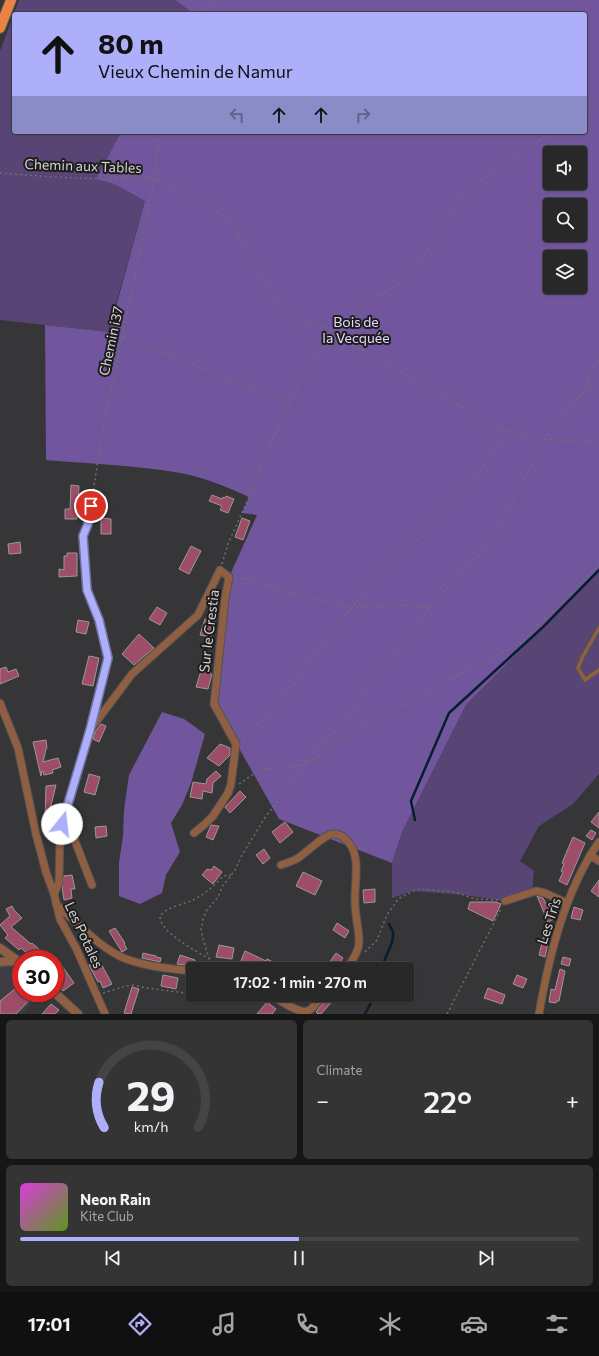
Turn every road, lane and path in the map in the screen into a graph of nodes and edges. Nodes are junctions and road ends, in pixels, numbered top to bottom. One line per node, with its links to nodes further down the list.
1 (11, 0): 4 (main road)
2 (213, 0): 3 (path)
3 (204, 12)
4 (0, 28)
5 (599, 100): 6 (path)
6 (587, 105)
7 (160, 134): 10 (path, Chemin i37)
8 (547, 134): 11 (path)
9 (0, 173): 10 (path, Chemin aux Tables)
10 (154, 179): 11 (path, Chemin aux Tables); 12 (path, Chemin i37)
11 (341, 329): 13 (path)
12 (122, 337): 17 (path); 21 (path, Chemin i37)
13 (334, 338): 17 (path); 18 (path)
14 (599, 359): 16 (path)
15 (599, 384): 16 (path)
16 (582, 393): 19 (path)
17 (290, 403): 23 (path)
18 (507, 431): 19 (path); 26 (path)
19 (545, 439): 20 (path); 25 (path)
20 (599, 443)
21 (91, 506): 30 (street)
22 (599, 565): 32 (path)
23 (220, 570): 24 (street, Sur le Crestia); 30 (street, Sur le Crestia)
24 (229, 577): 26 (path); 31 (street, Sur le Crestia)
25 (430, 607): 26 (path); 32 (path)
26 (351, 608): 31 (path)
27 (599, 628): 28 (lane)
28 (599, 670)
29 (0, 703): 42 (street, Les Potales)
30 (90, 730): 34 (street, Sur le Crestia)
31 (236, 744): 33 (street)
32 (304, 764): 33 (path); 40 (path)
33 (231, 784): 35 (street)
34 (65, 815): 41 (street); 42 (street, Sur le Crestia)
35 (194, 832)
36 (599, 842): 37 (street, Les Trîs)
37 (590, 855): 38 (street); 45 (street, Les Trîs)
38 (599, 861)
39 (281, 865): 49 (street)
40 (231, 876): 48 (path); 48 (path)
41 (92, 886)
42 (54, 894): 44 (street, Les Potales)
43 (505, 901): 45 (street); 49 (path); 61 (path)
44 (55, 902): 53 (street); 55 (street, Les Potales)
45 (567, 903): 62 (street, Les Trîs)
46 (0, 948): 47 (street)
47 (12, 957)
48 (210, 959): 52 (path)
49 (352, 960)
50 (12, 961): 51 (street)
51 (0, 962)
52 (210, 962)
53 (186, 970)
54 (186, 993): 55 (path)
55 (98, 996): 60 (street, Les Potales)
56 (64, 1001): 59 (street)
57 (283, 1002): 58 (street)
58 (318, 1002)
59 (78, 1014)
60 (105, 1014)
61 (447, 1014)
62 (539, 1014)

